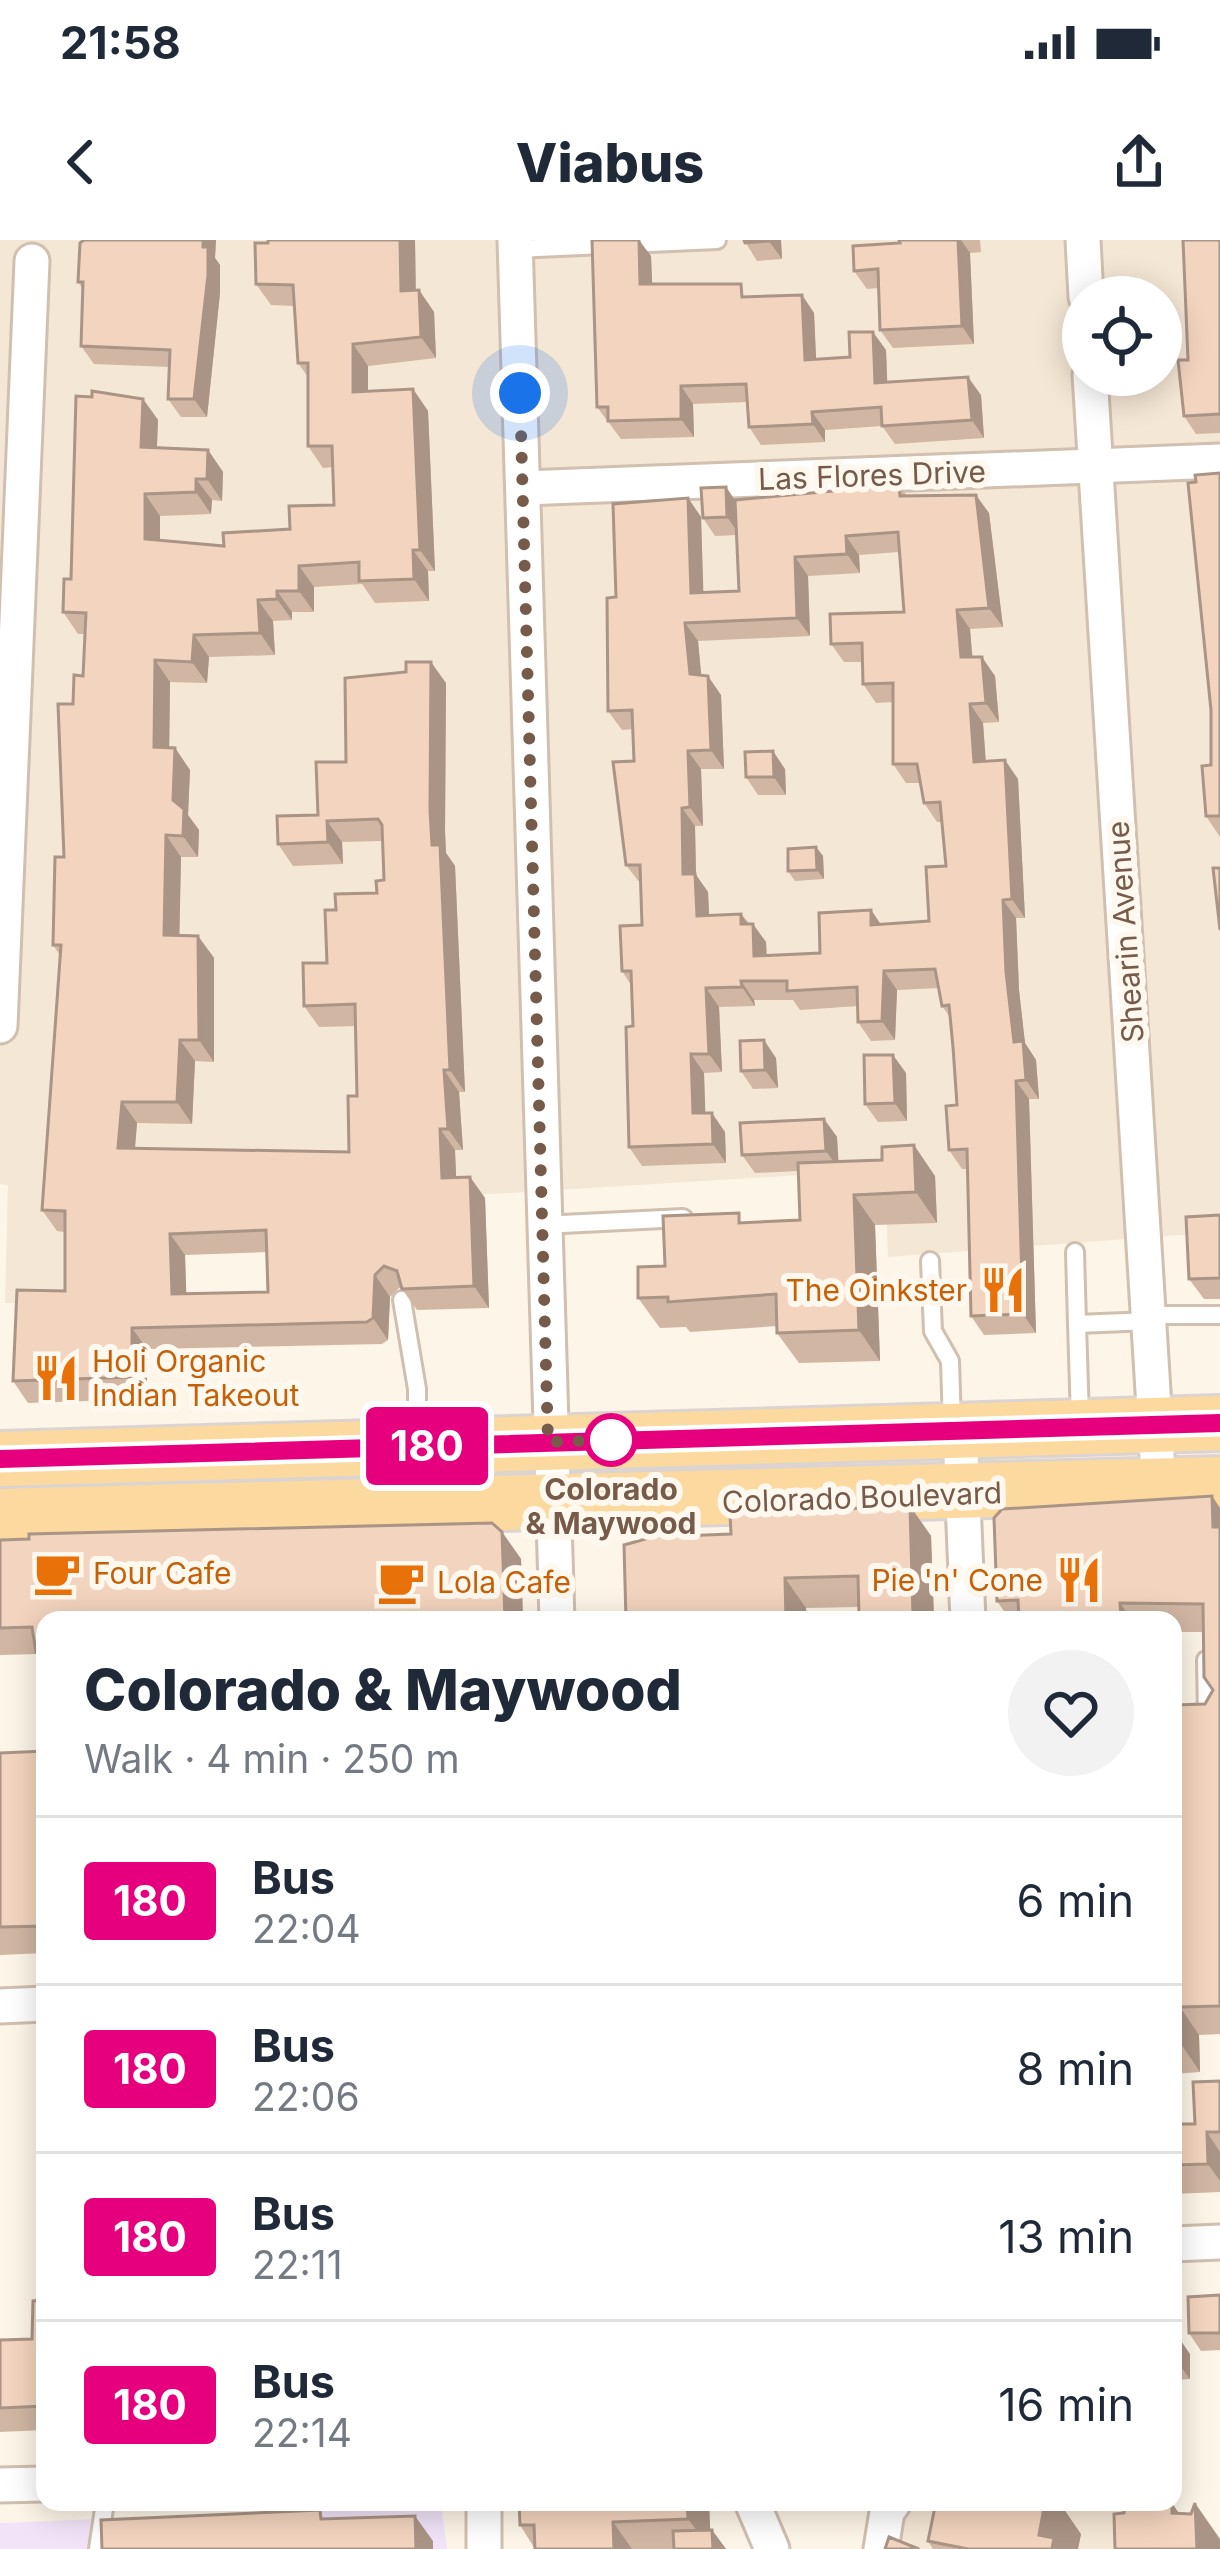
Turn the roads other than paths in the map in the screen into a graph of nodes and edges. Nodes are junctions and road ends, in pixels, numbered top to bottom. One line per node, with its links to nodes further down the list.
1 (717, 240): 3 (lane)
2 (1083, 240): 5 (street)
3 (515, 245): 9 (street)
4 (32, 261): 10 (street)
5 (1085, 276)
6 (1091, 396): 8 (street, Shearin Avenue)
7 (1220, 461): 8 (street, Las Flores Drive)
8 (1096, 466): 9 (street, Las Flores Drive); 17 (street, Shearin Avenue)
9 (524, 488): 12 (street)
10 (0, 1026)
11 (699, 1217): 12 (lane)
12 (542, 1225): 23 (street)
13 (1075, 1252): 18 (lane)
14 (930, 1261): 22 (lane)
15 (402, 1300): 24 (lane)
16 (1220, 1316): 17 (lane)
17 (1150, 1318): 18 (lane); 20 (street, Shearin Avenue)
18 (1078, 1324): 21 (lane)
19 (1220, 1423): 20 (main road, Colorado Boulevard)
20 (1156, 1426): 21 (main road, Colorado Boulevard); 27 (street, Shearin Avenue)
21 (1081, 1429): 22 (main road, Colorado Boulevard)
22 (956, 1432): 23 (main road, Colorado Boulevard); 28 (street)
23 (548, 1442): 24 (main road, Colorado Boulevard); 29 (street)
24 (417, 1447): 25 (main road, Colorado Boulevard)
25 (0, 1459)
26 (1220, 1484): 27 (main road, Colorado Boulevard)
27 (1160, 1488): 28 (main road, Colorado Boulevard)
28 (963, 1494): 29 (main road, Colorado Boulevard); 32 (street)
29 (551, 1504): 30 (main road, Colorado Boulevard); 31 (street)
30 (0, 1516)
31 (557, 1611)
32 (968, 1611)
33 (1206, 1651): 34 (lane)
34 (1220, 1717)
35 (36, 2004): 36 (street)
36 (0, 2006)
37 (1220, 2242): 38 (street)
38 (1182, 2243)
39 (36, 2484): 40 (street)
40 (0, 2485)
41 (104, 2511): 45 (lane)
42 (484, 2511): 46 (street)
43 (756, 2511): 47 (street)
44 (892, 2511): 48 (street)
45 (98, 2549)
46 (484, 2549)
47 (772, 2549)
48 (881, 2549)

